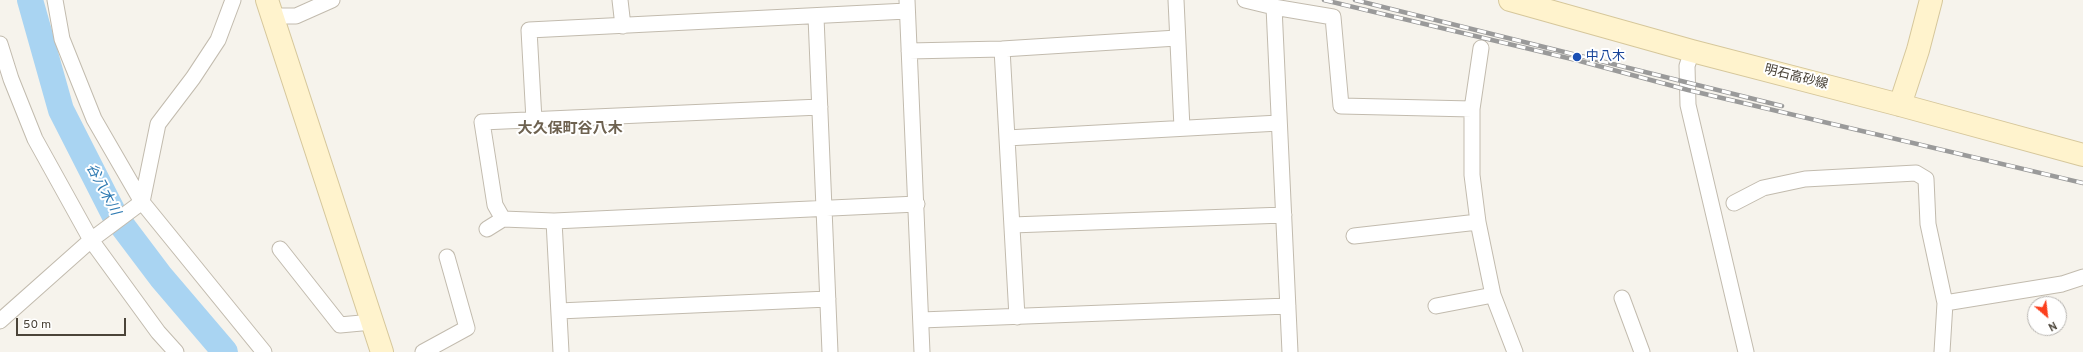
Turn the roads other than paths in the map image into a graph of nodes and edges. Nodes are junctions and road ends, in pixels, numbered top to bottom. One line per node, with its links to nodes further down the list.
1 (55, 0): 28 (street)
2 (232, 0): 28 (street)
3 (332, 0): 11 (street)
4 (620, 0): 13 (street)
5 (1176, 0): 14 (street)
6 (1245, 0): 10 (street)
7 (1510, 0): 19 (main road, 明石高砂線)
8 (1931, 0): 20 (main road)
9 (907, 6): 12 (street); 18 (street)
10 (1274, 7): 22 (street); 24 (street)
11 (269, 8): 53 (main road)
12 (816, 17): 13 (street); 21 (street)
13 (623, 26): 23 (street)
14 (1177, 38): 17 (street); 25 (street)
15 (0, 44): 39 (street)
16 (1481, 48): 22 (street)
17 (1002, 49): 18 (street); 26 (street)
18 (909, 51): 30 (street)
19 (1692, 51): 20 (main road, 明石高砂線); 65 (street)
20 (1900, 105): 27 (main road, 明石高砂線)
21 (820, 107): 23 (street); 31 (street)
22 (1472, 109): 35 (street)
23 (534, 120): 33 (street)
24 (1279, 123): 25 (street); 32 (street)
25 (1182, 128): 26 (street)
26 (1007, 138): 36 (street)
27 (2083, 155)
28 (142, 202): 39 (street); 56 (street)
29 (1734, 203): 46 (street)
30 (917, 204): 31 (street); 51 (street)
31 (824, 207): 34 (street); 45 (street)
32 (1284, 215): 36 (street); 47 (street)
33 (503, 220): 34 (street); 37 (street)
34 (554, 221): 49 (street)
35 (1478, 222): 38 (street); 43 (street)
36 (1012, 225): 50 (street)
37 (487, 228)
38 (1354, 236)
39 (90, 240): 52 (street); 55 (street)
40 (280, 249): 53 (street)
41 (447, 256): 54 (street)
42 (2083, 277): 46 (street)
43 (1493, 295): 48 (street); 63 (street)
44 (1622, 298): 64 (street)
45 (828, 299): 49 (street); 60 (street)
46 (1945, 303): 66 (street)
47 (1288, 306): 50 (street); 62 (street)
48 (1436, 306)
49 (559, 311): 59 (street)
50 (1017, 316): 51 (street)
51 (921, 320): 61 (street)
52 (0, 321)
53 (372, 322): 57 (main road)
54 (448, 346): 58 (street)
55 (176, 352)
56 (264, 352)
57 (382, 352)
58 (423, 352)
59 (561, 352)
60 (830, 352)
61 (922, 352)
62 (1290, 352)
63 (1515, 352)
64 (1642, 352)
65 (1746, 352)
66 (1942, 352)

